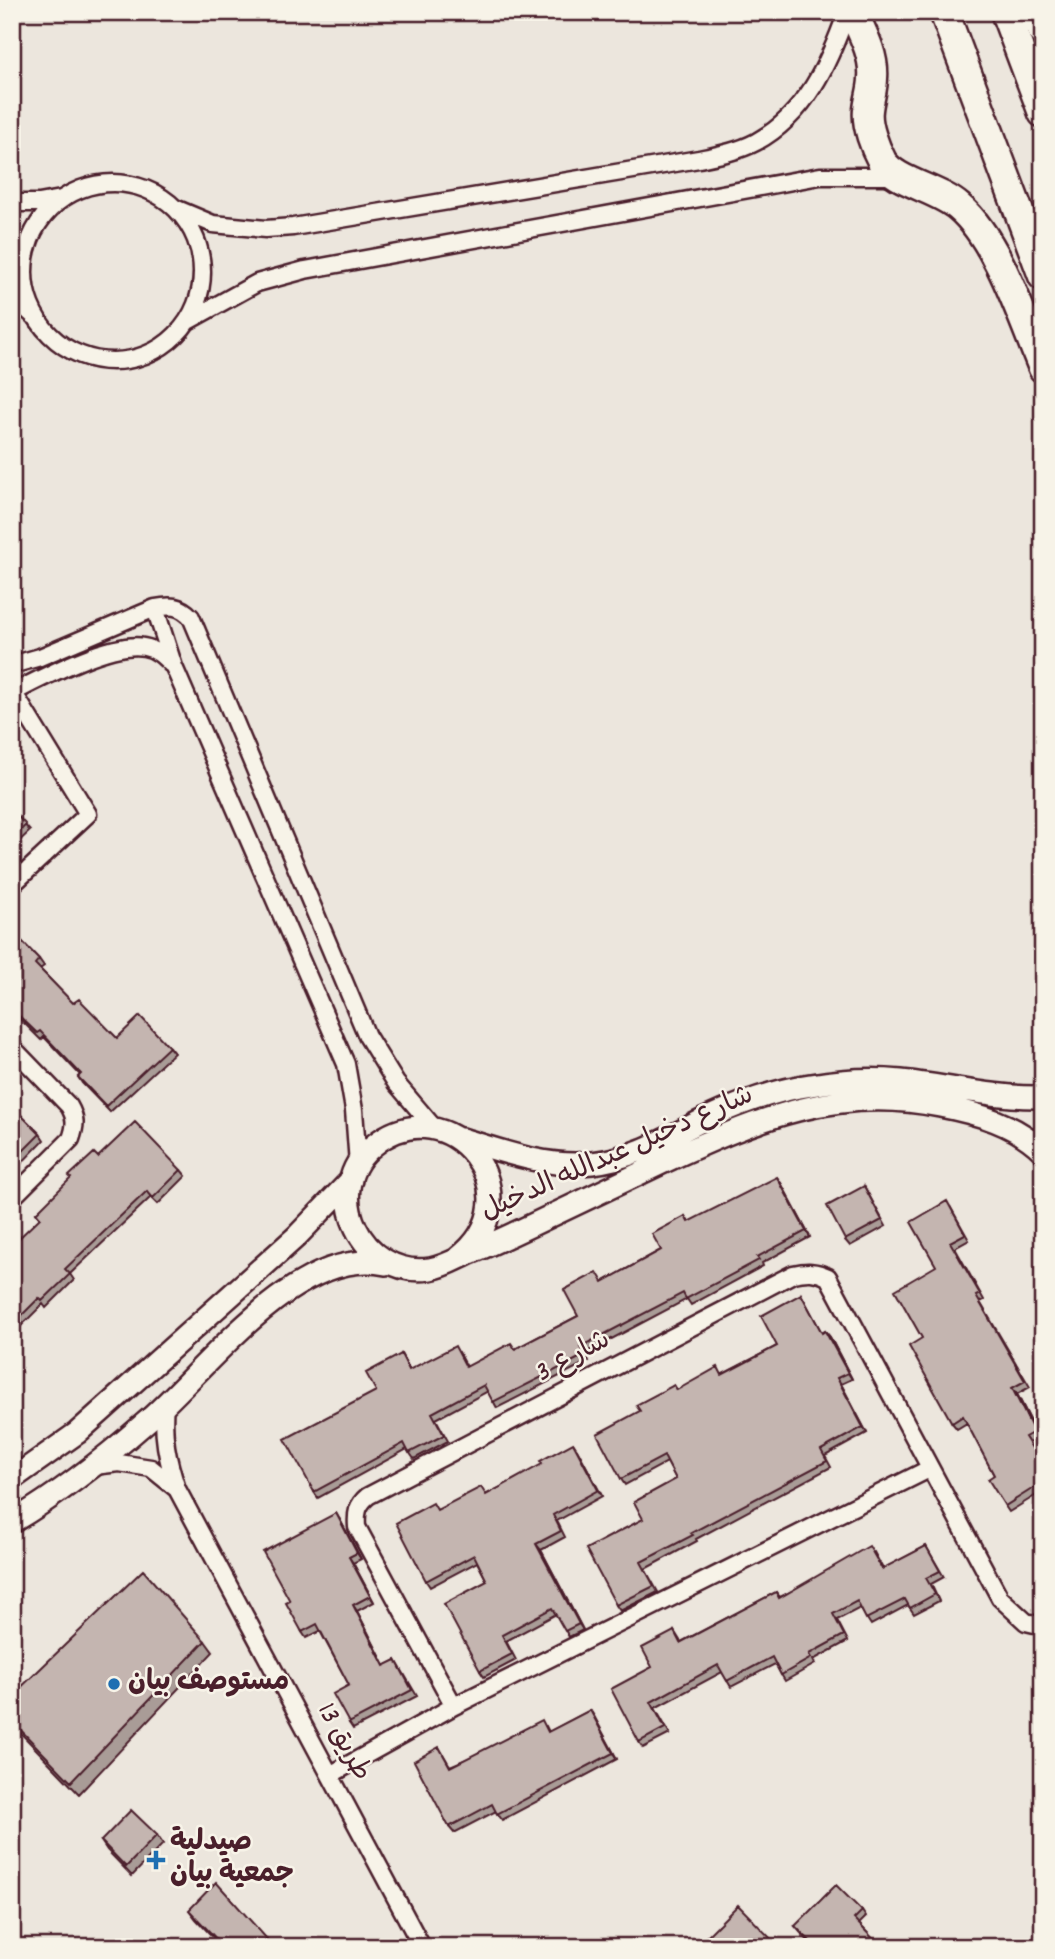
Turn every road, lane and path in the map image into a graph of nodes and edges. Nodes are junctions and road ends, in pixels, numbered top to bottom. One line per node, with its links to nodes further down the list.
1 (847, 12): 11 (street)
2 (852, 12): 8 (highway)
3 (944, 12): 12 (highway)
4 (1005, 12): 7 (highway)
5 (1034, 12): 6 (highway)
6 (1043, 32)
7 (1043, 113)
8 (897, 176): 15 (street); 16 (highway)
9 (64, 198): 10 (street); 11 (street); 14 (street)
10 (12, 203)
11 (175, 208): 15 (street)
12 (1043, 276)
13 (12, 296): 14 (street)
14 (38, 320): 15 (street)
15 (188, 321)
16 (1043, 368)
17 (155, 608): 18 (street); 19 (street); 24 (street)
18 (12, 665)
19 (174, 667): 20 (street); 27 (street)
20 (13, 691): 21 (street)
21 (12, 885)
22 (12, 1047): 28 (street)
23 (1043, 1097): 25 (street, شارع دخيل عبدالله الدخيل)
24 (435, 1129): 25 (street); 27 (street)
25 (456, 1138): 29 (street)
26 (1043, 1151): 29 (street, شارع دخيل عبدالله الدخيل)
27 (355, 1172): 30 (street); 34 (street)
28 (12, 1198)
29 (458, 1258): 30 (street)
30 (395, 1265): 31 (street)
31 (166, 1404): 32 (street); 35 (street, طريق 13)
32 (90, 1467): 35 (street, طريق 13); 36 (street)
33 (929, 1469): 37 (street, شارع 3); 38 (street); 38 (street, شارع 3)
34 (12, 1479)
35 (177, 1489): 39 (street, طريق 13)
36 (12, 1522)
37 (1043, 1626)
38 (454, 1706): 39 (street)
39 (330, 1775): 40 (street, طريق 13)
40 (422, 1947)

